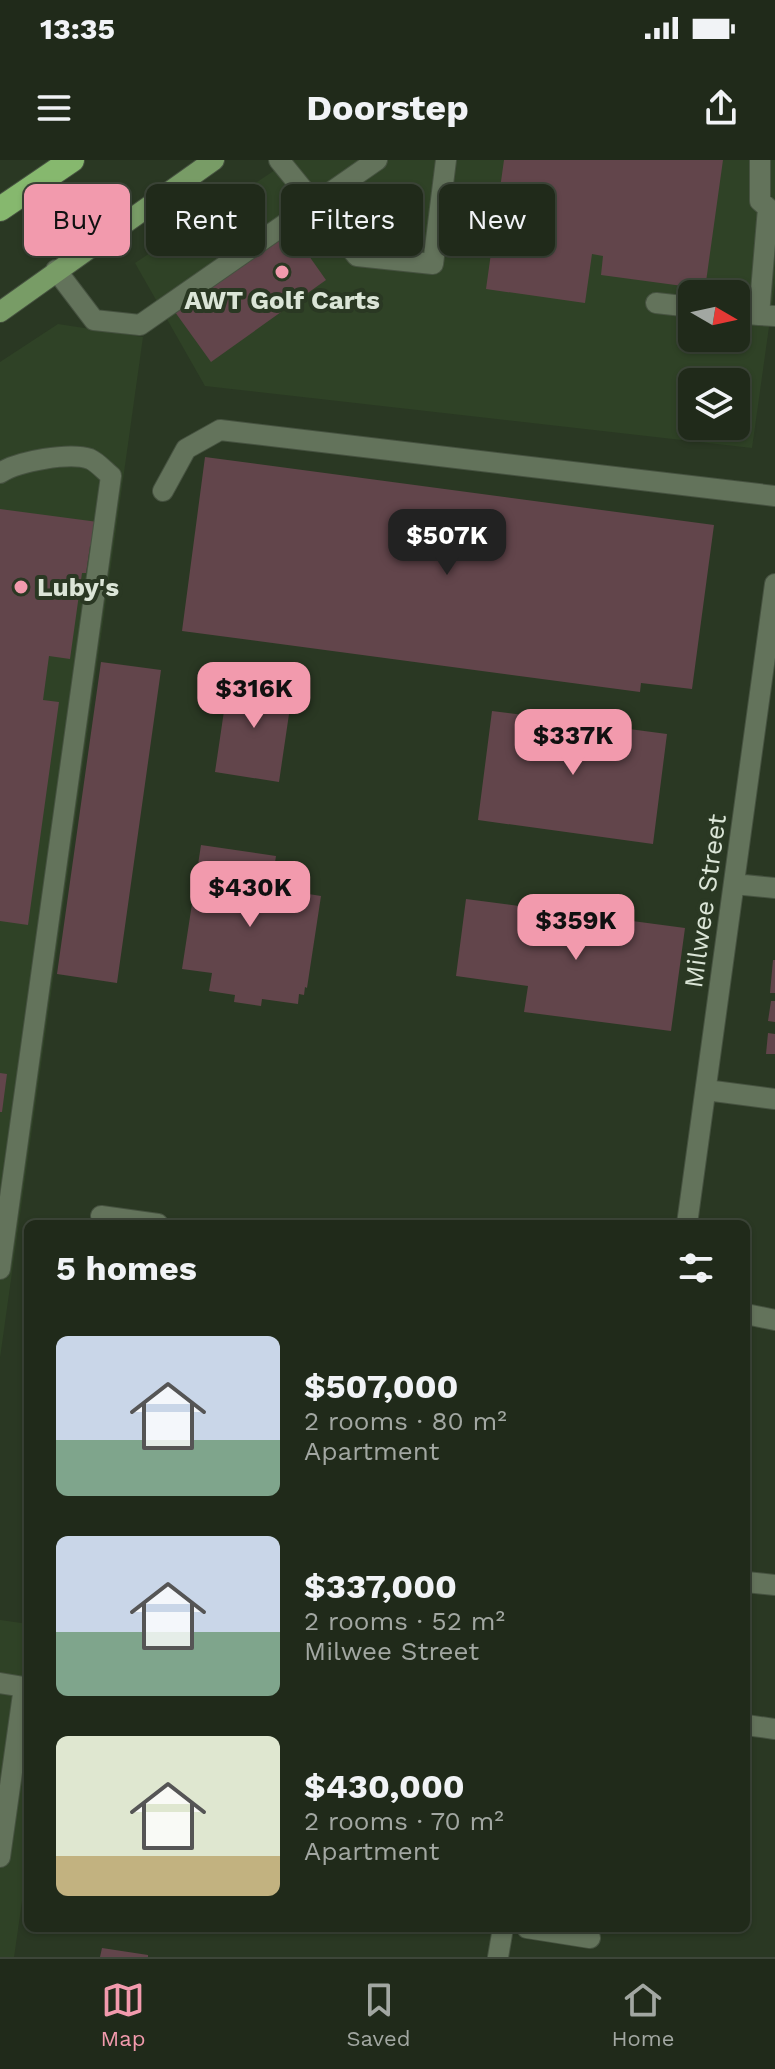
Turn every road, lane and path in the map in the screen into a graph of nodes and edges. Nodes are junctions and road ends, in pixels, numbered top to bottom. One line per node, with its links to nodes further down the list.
1 (72, 160): 9 (highway)
2 (214, 160): 12 (main road)
3 (279, 160): 7 (street)
4 (377, 160): 8 (street)
5 (446, 160): 11 (street)
6 (760, 160): 16 (street)
7 (297, 184)
8 (342, 184)
9 (0, 209)
10 (281, 226): 12 (street)
11 (357, 256)
12 (56, 270): 15 (main road)
13 (656, 303): 14 (street)
14 (678, 305)
15 (0, 312)
16 (767, 316)
17 (0, 473): 28 (street)
18 (163, 491): 19 (street)
19 (775, 496)
20 (775, 584): 21 (street, Milwee Street)
21 (734, 884): 22 (street); 23 (street, Milwee Street)
22 (775, 888)
23 (706, 1090): 24 (street); 27 (street, Milwee Street)
24 (775, 1099)
25 (101, 1216): 26 (street)
26 (130, 1220)
27 (688, 1220)
28 (0, 1269)
29 (750, 1315): 30 (street)
30 (775, 1320)
31 (750, 1582): 32 (street)
32 (775, 1585)
33 (0, 1683): 36 (street)
34 (750, 1726): 35 (street)
35 (775, 1729)
36 (0, 1857)
37 (502, 1932): 40 (street)
38 (546, 1932): 39 (street)
39 (589, 1941)
40 (498, 1957)

